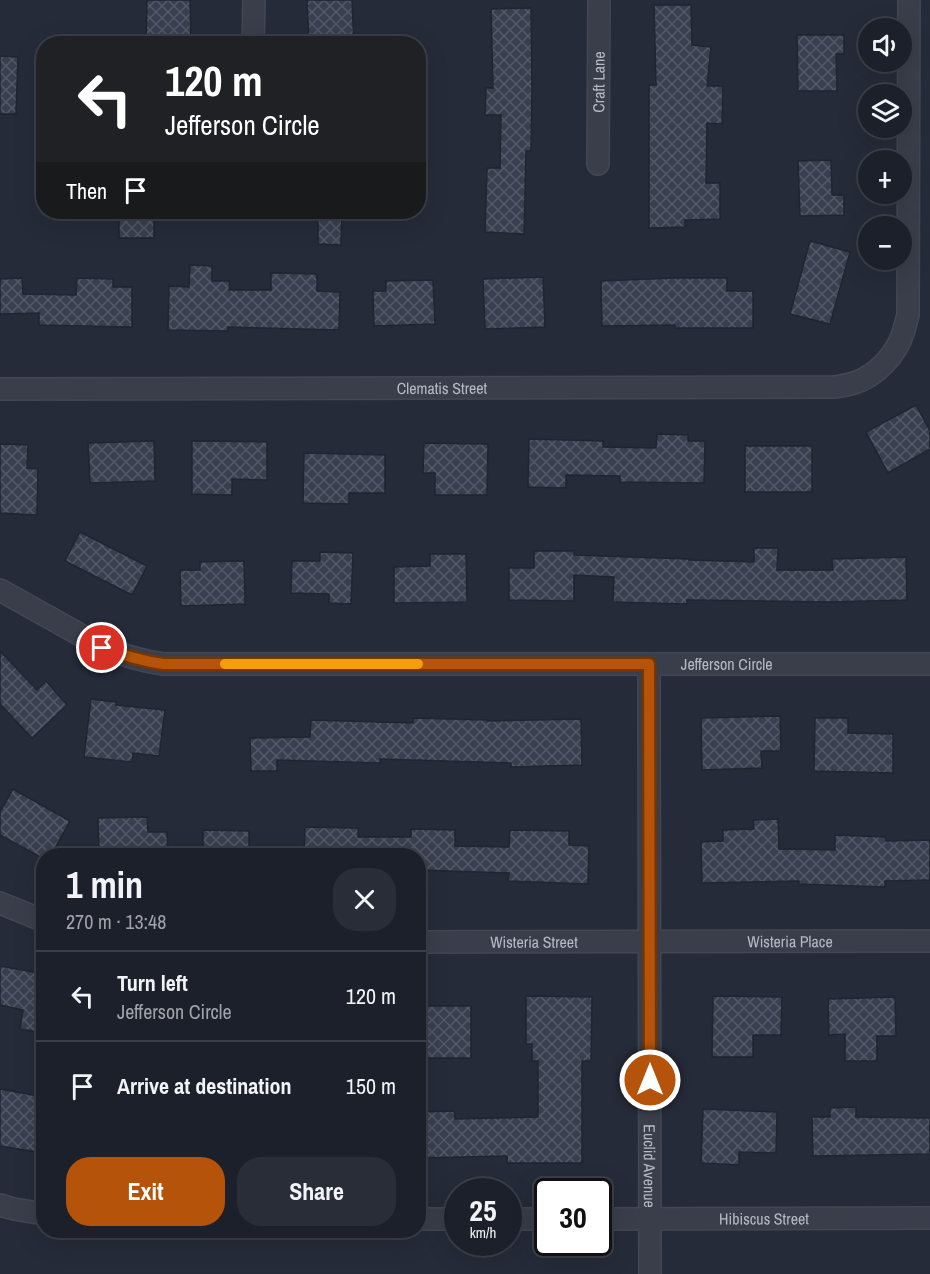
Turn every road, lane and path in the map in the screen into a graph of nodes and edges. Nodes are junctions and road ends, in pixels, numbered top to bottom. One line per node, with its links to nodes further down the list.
1 (254, 0): 4 (street)
2 (599, 0): 5 (street, Craft Lane)
3 (909, 0): 6 (street, Clematis Street)
4 (253, 36)
5 (597, 164)
6 (0, 389)
7 (0, 590): 8 (street, Jefferson Circle)
8 (649, 664): 9 (street, Jefferson Circle); 14 (street, Euclid Avenue)
9 (930, 664)
10 (0, 903): 11 (street)
11 (36, 918)
12 (930, 941): 14 (street, Wisteria Place)
13 (426, 942): 14 (street, Wisteria Street)
14 (650, 942): 20 (street, Euclid Avenue)
15 (0, 1205): 16 (street)
16 (36, 1213)
17 (930, 1218): 20 (street, Hibiscus Street)
18 (444, 1219): 21 (street)
19 (612, 1219): 20 (street, Hibiscus Street)
20 (651, 1219): 22 (street, Euclid Avenue)
21 (426, 1220)
22 (650, 1274)

